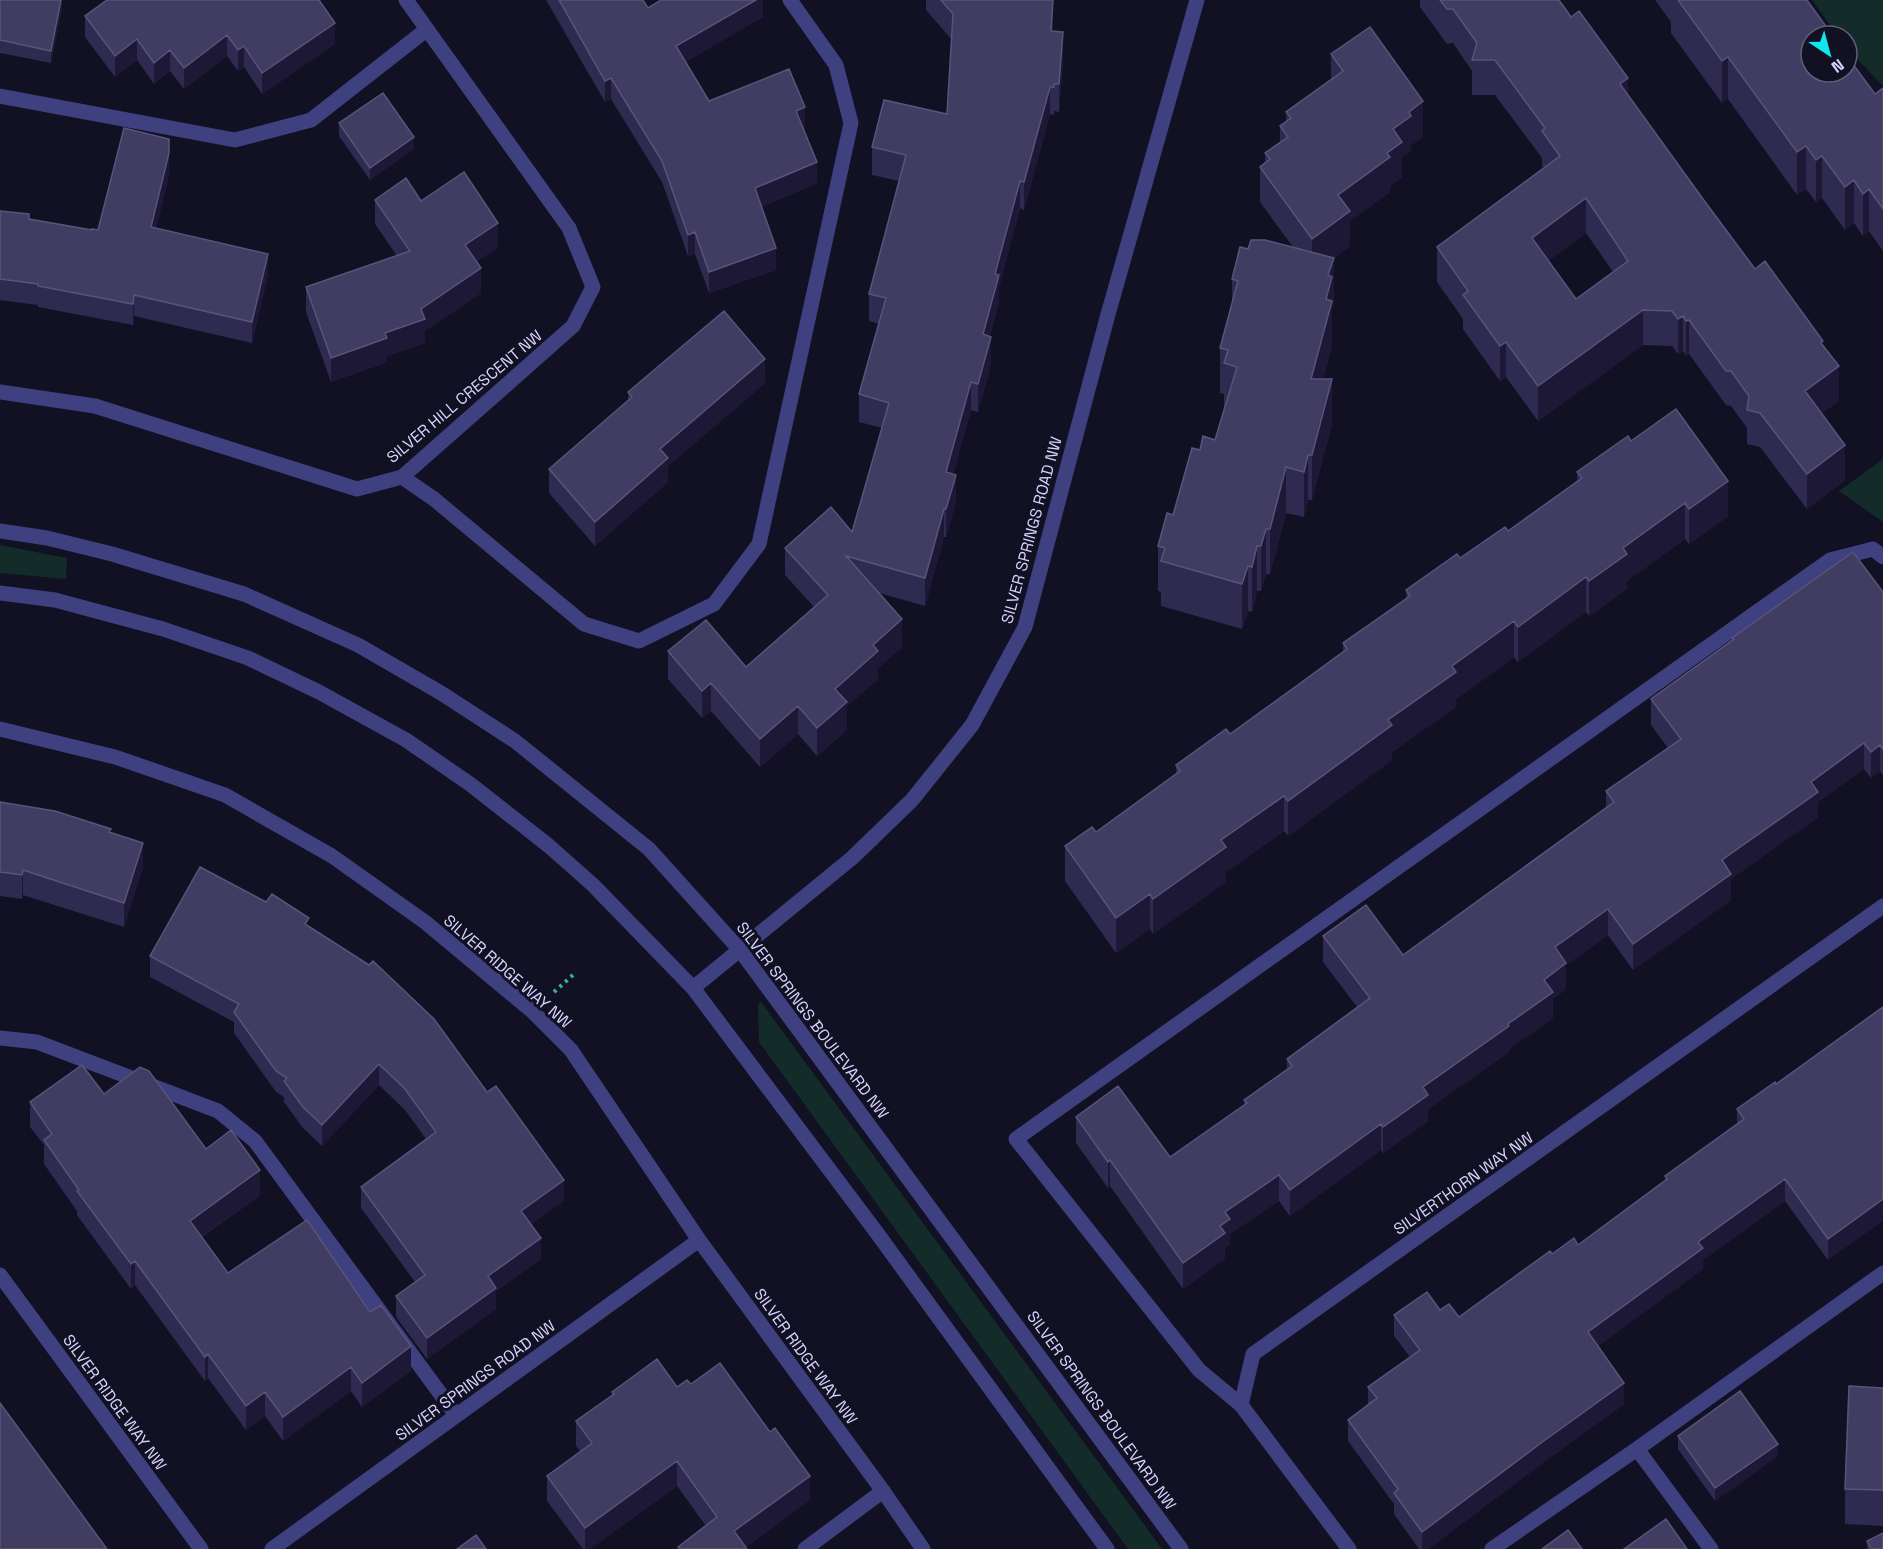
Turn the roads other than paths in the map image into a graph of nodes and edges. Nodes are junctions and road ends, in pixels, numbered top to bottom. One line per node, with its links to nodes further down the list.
1 (406, 0): 4 (street, SILVER HILL CRESCENT NW)
2 (790, 0): 7 (street)
3 (1197, 0): 13 (street, SILVER SPRINGS ROAD NW)
4 (426, 30): 5 (street); 7 (street, SILVER HILL CRESCENT NW)
5 (0, 96)
6 (0, 392): 7 (street, SILVER HILL CRESCENT NW)
7 (402, 477)
8 (0, 531): 13 (street, SILVER SPRINGS BOULEVARD NW)
9 (1883, 557): 19 (street)
10 (0, 593): 14 (street)
11 (0, 729): 16 (street, SILVER RIDGE WAY NW)
12 (1883, 906): 19 (street, SILVERTHORN WAY NW)
13 (740, 950): 14 (street, SILVER SPRINGS ROAD NW); 28 (street, SILVER SPRINGS BOULEVARD NW)
14 (693, 988): 27 (street)
15 (0, 1038): 20 (street)
16 (699, 1240): 20 (street, SILVER SPRINGS ROAD NW); 22 (street, SILVER RIDGE WAY NW)
17 (1883, 1273): 21 (street)
18 (0, 1275): 23 (street, SILVER RIDGE WAY NW)
19 (1241, 1405): 29 (street)
20 (456, 1415): 24 (street, SILVER SPRINGS ROAD NW)
21 (1637, 1449): 30 (street); 31 (street)
22 (883, 1491): 25 (street); 26 (street, SILVER RIDGE WAY NW)
23 (201, 1549)
24 (272, 1549)
25 (805, 1549)
26 (923, 1549)
27 (1107, 1549)
28 (1181, 1549)
29 (1349, 1549)
30 (1492, 1549)
31 (1711, 1549)

